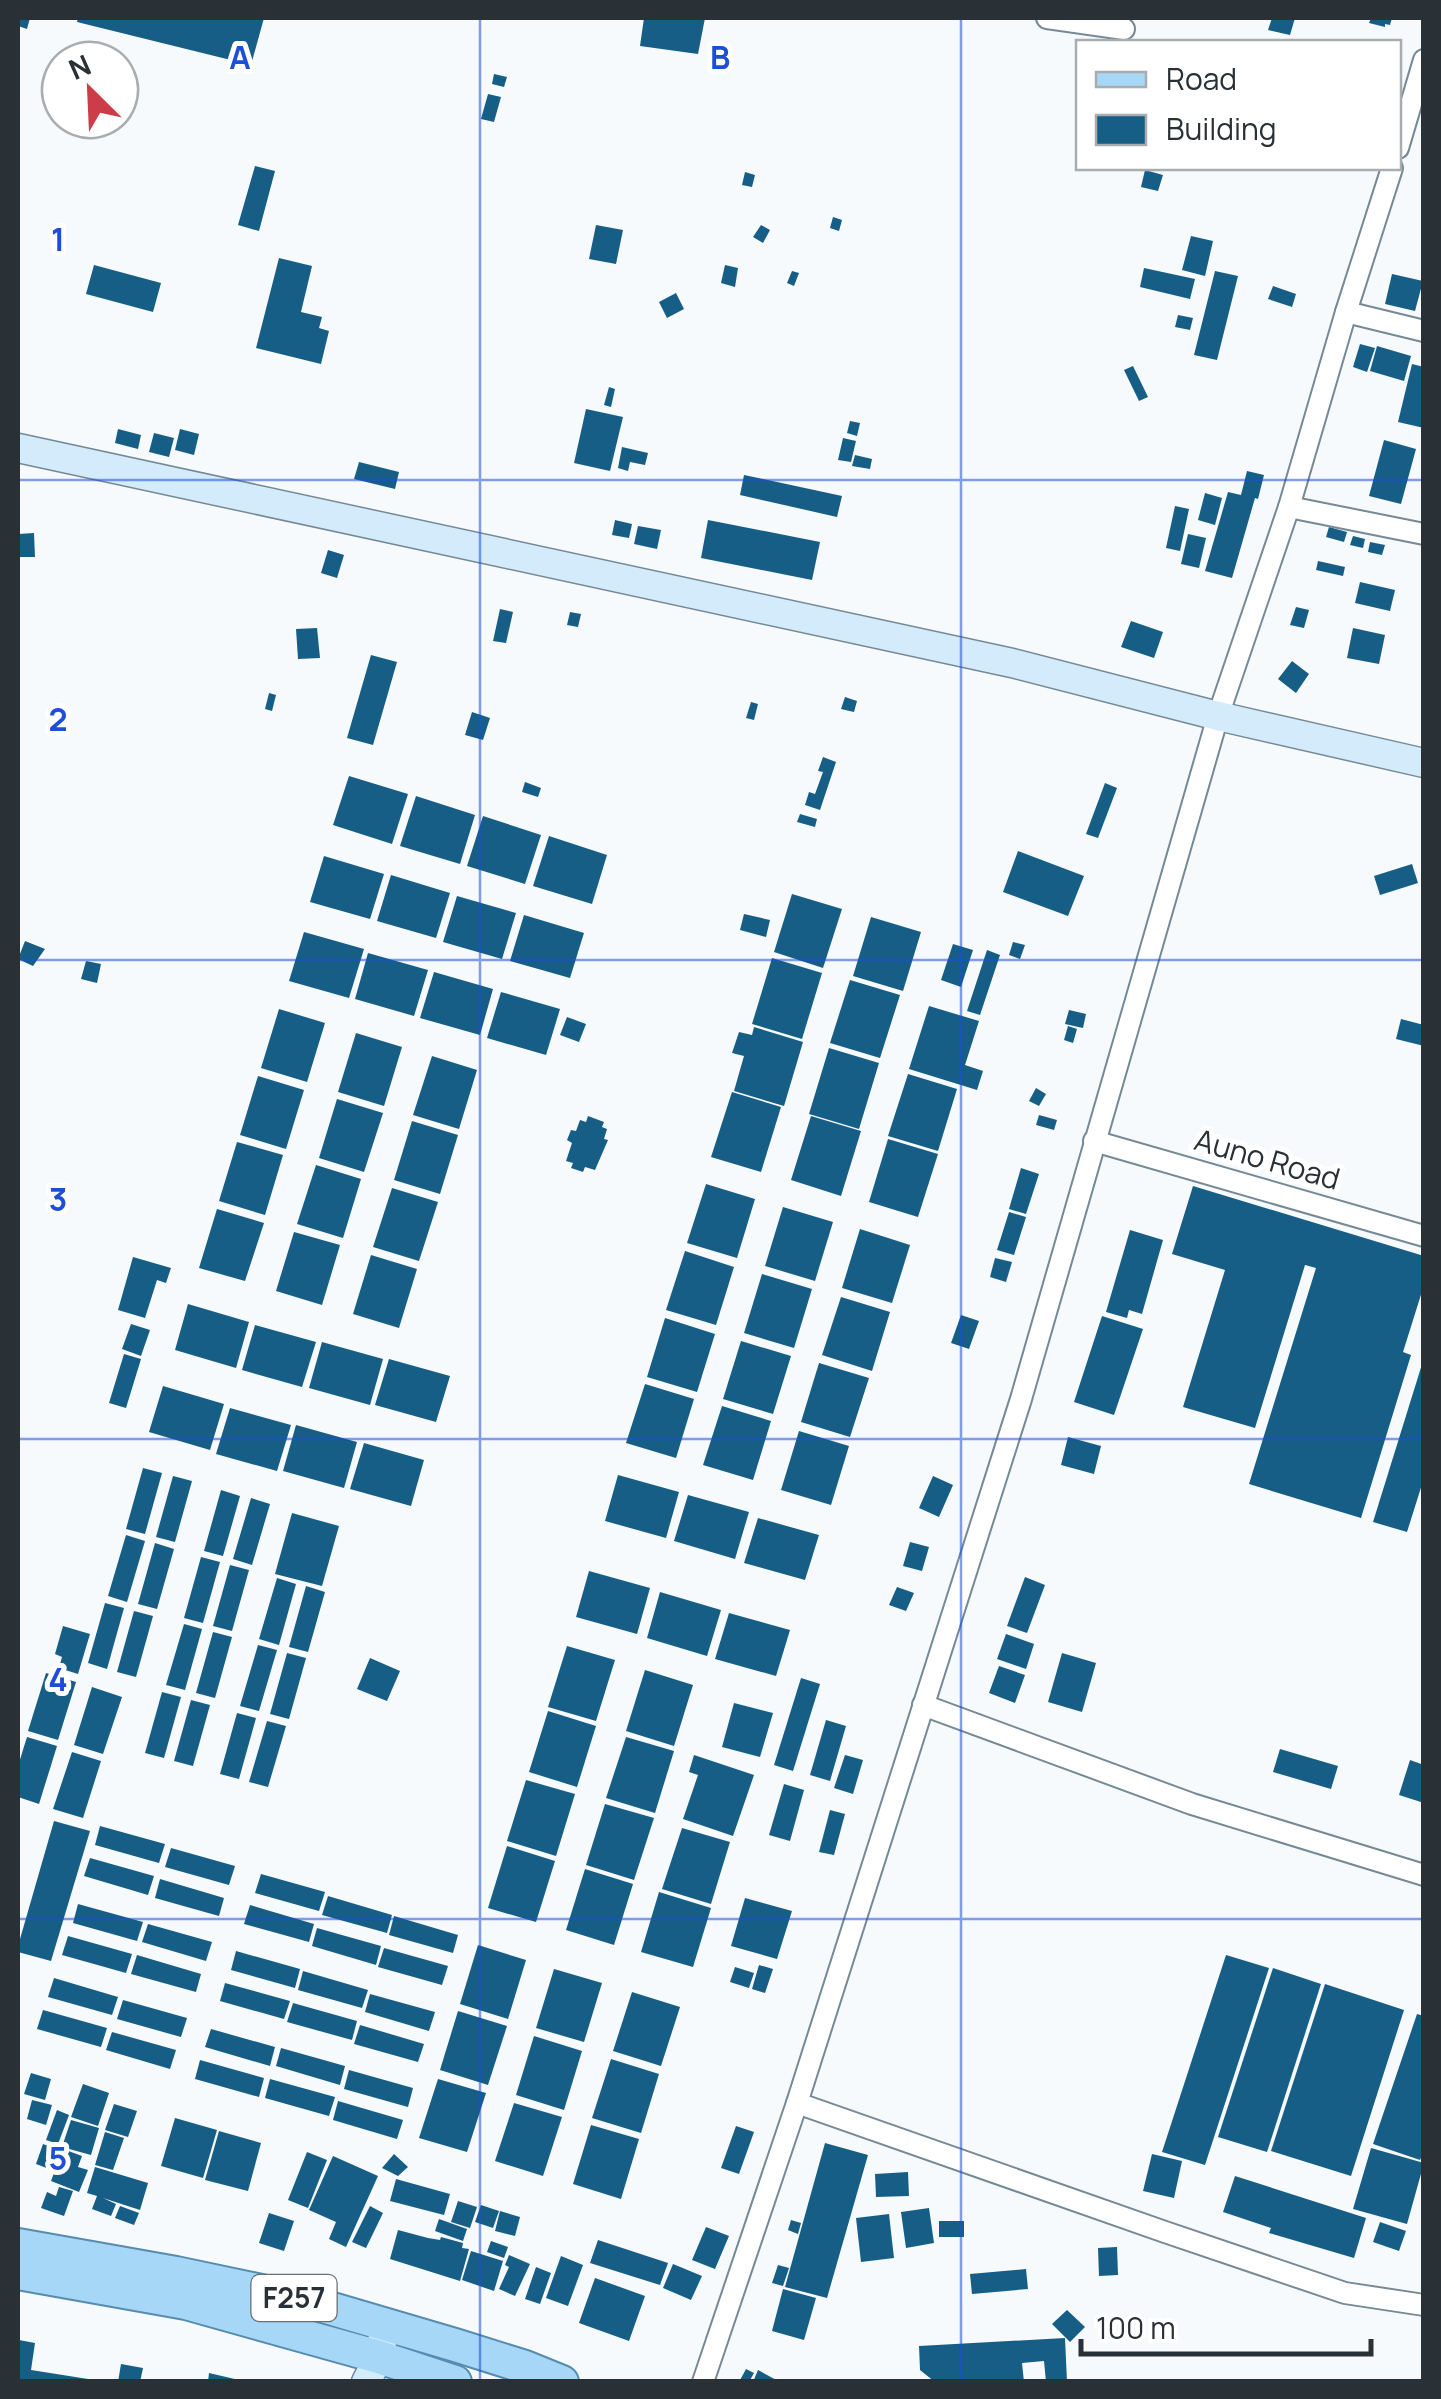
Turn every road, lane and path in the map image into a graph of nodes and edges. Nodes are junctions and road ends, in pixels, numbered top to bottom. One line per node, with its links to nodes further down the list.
1 (1046, 18): 2 (street)
2 (1124, 28)
3 (1424, 60): 4 (street)
4 (1415, 128)
5 (1391, 170): 6 (street)
6 (1346, 312): 7 (street); 9 (street)
7 (1424, 331)
8 (18, 448): 11 (street)
9 (1289, 508): 10 (street); 11 (street)
10 (1424, 534)
11 (1218, 716): 12 (street); 13 (street)
12 (1424, 762)
13 (1094, 1141): 14 (street, Auno Road); 15 (street)
14 (1424, 1236)
15 (923, 1705): 16 (street); 17 (street)
16 (1424, 1875)
17 (797, 2103): 20 (street); 24 (street)
18 (18, 2245): 21 (main road, F257)
19 (18, 2274): 21 (main road, F257)
20 (1424, 2305)
21 (376, 2355): 22 (main road, F257); 23 (main road, F257)
22 (454, 2382)
23 (562, 2382)
24 (704, 2382)

